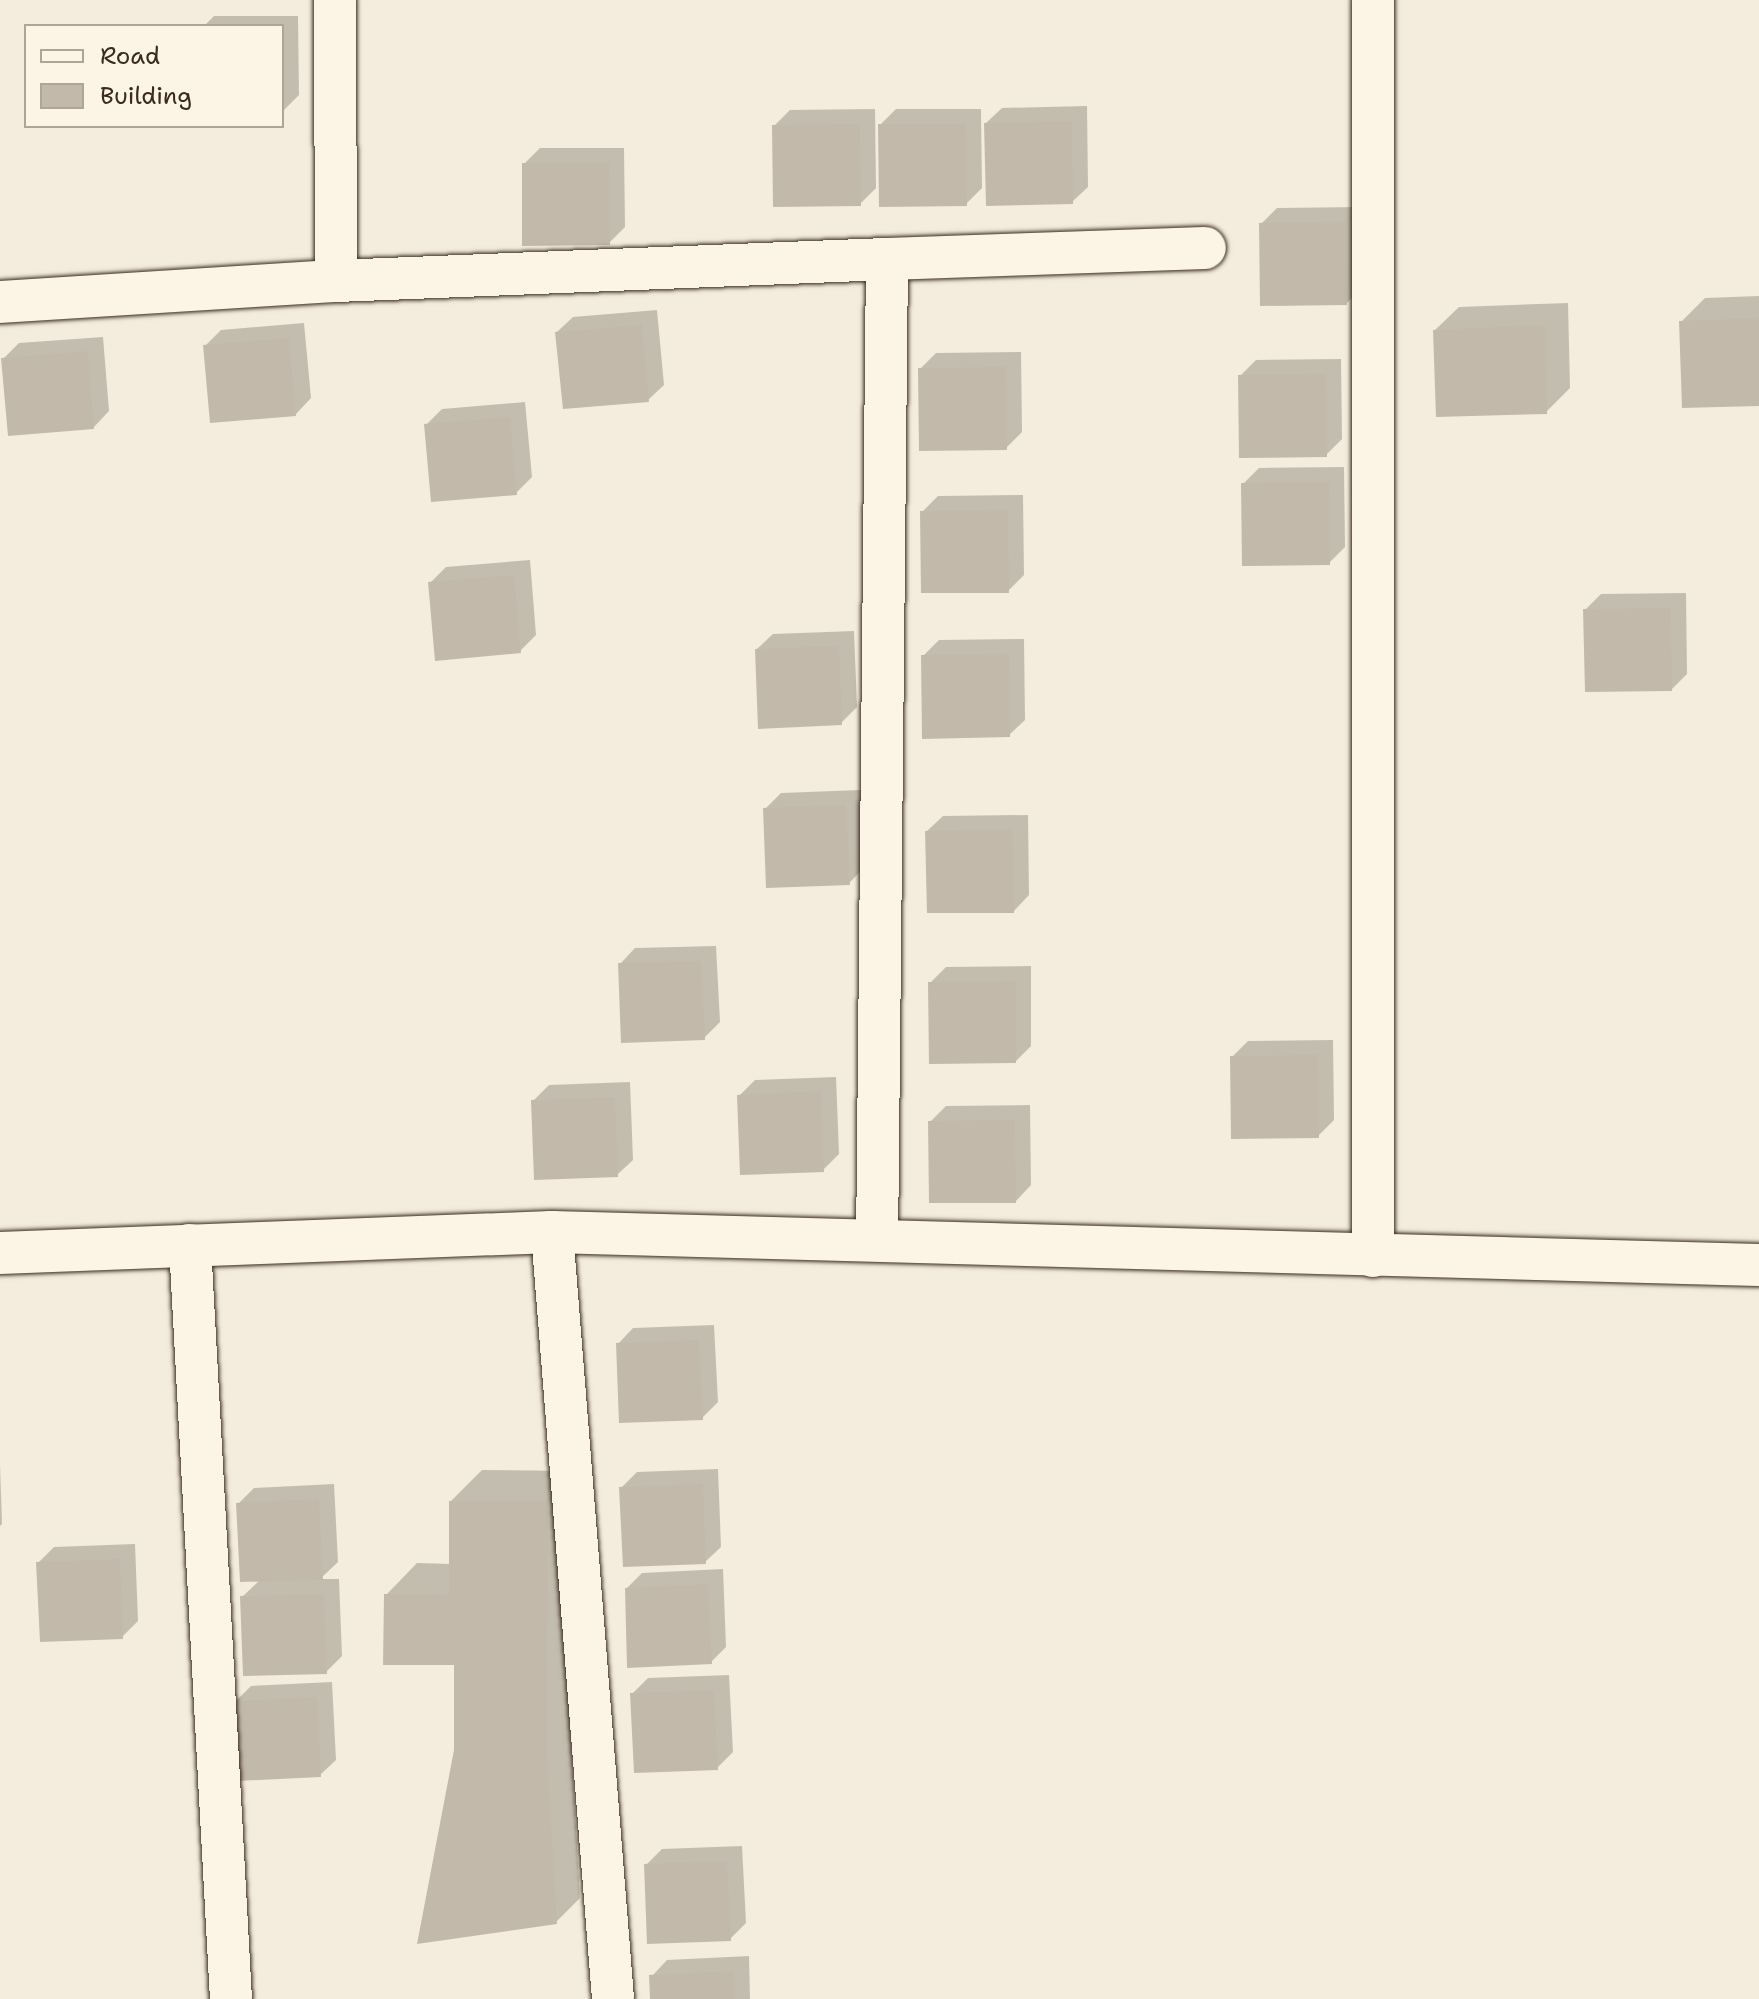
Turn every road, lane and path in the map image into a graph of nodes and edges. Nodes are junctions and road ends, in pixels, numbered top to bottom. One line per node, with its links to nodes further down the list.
1 (335, 0): 5 (street)
2 (1373, 0): 11 (street)
3 (1205, 248): 4 (street)
4 (887, 259): 5 (street); 8 (street)
5 (336, 281): 6 (street)
6 (0, 302)
7 (552, 1232): 8 (street); 9 (street); 14 (street)
8 (877, 1240): 11 (street)
9 (190, 1245): 10 (street); 13 (street)
10 (0, 1253)
11 (1373, 1256): 12 (street)
12 (1759, 1265)
13 (231, 1999)
14 (613, 1999)

